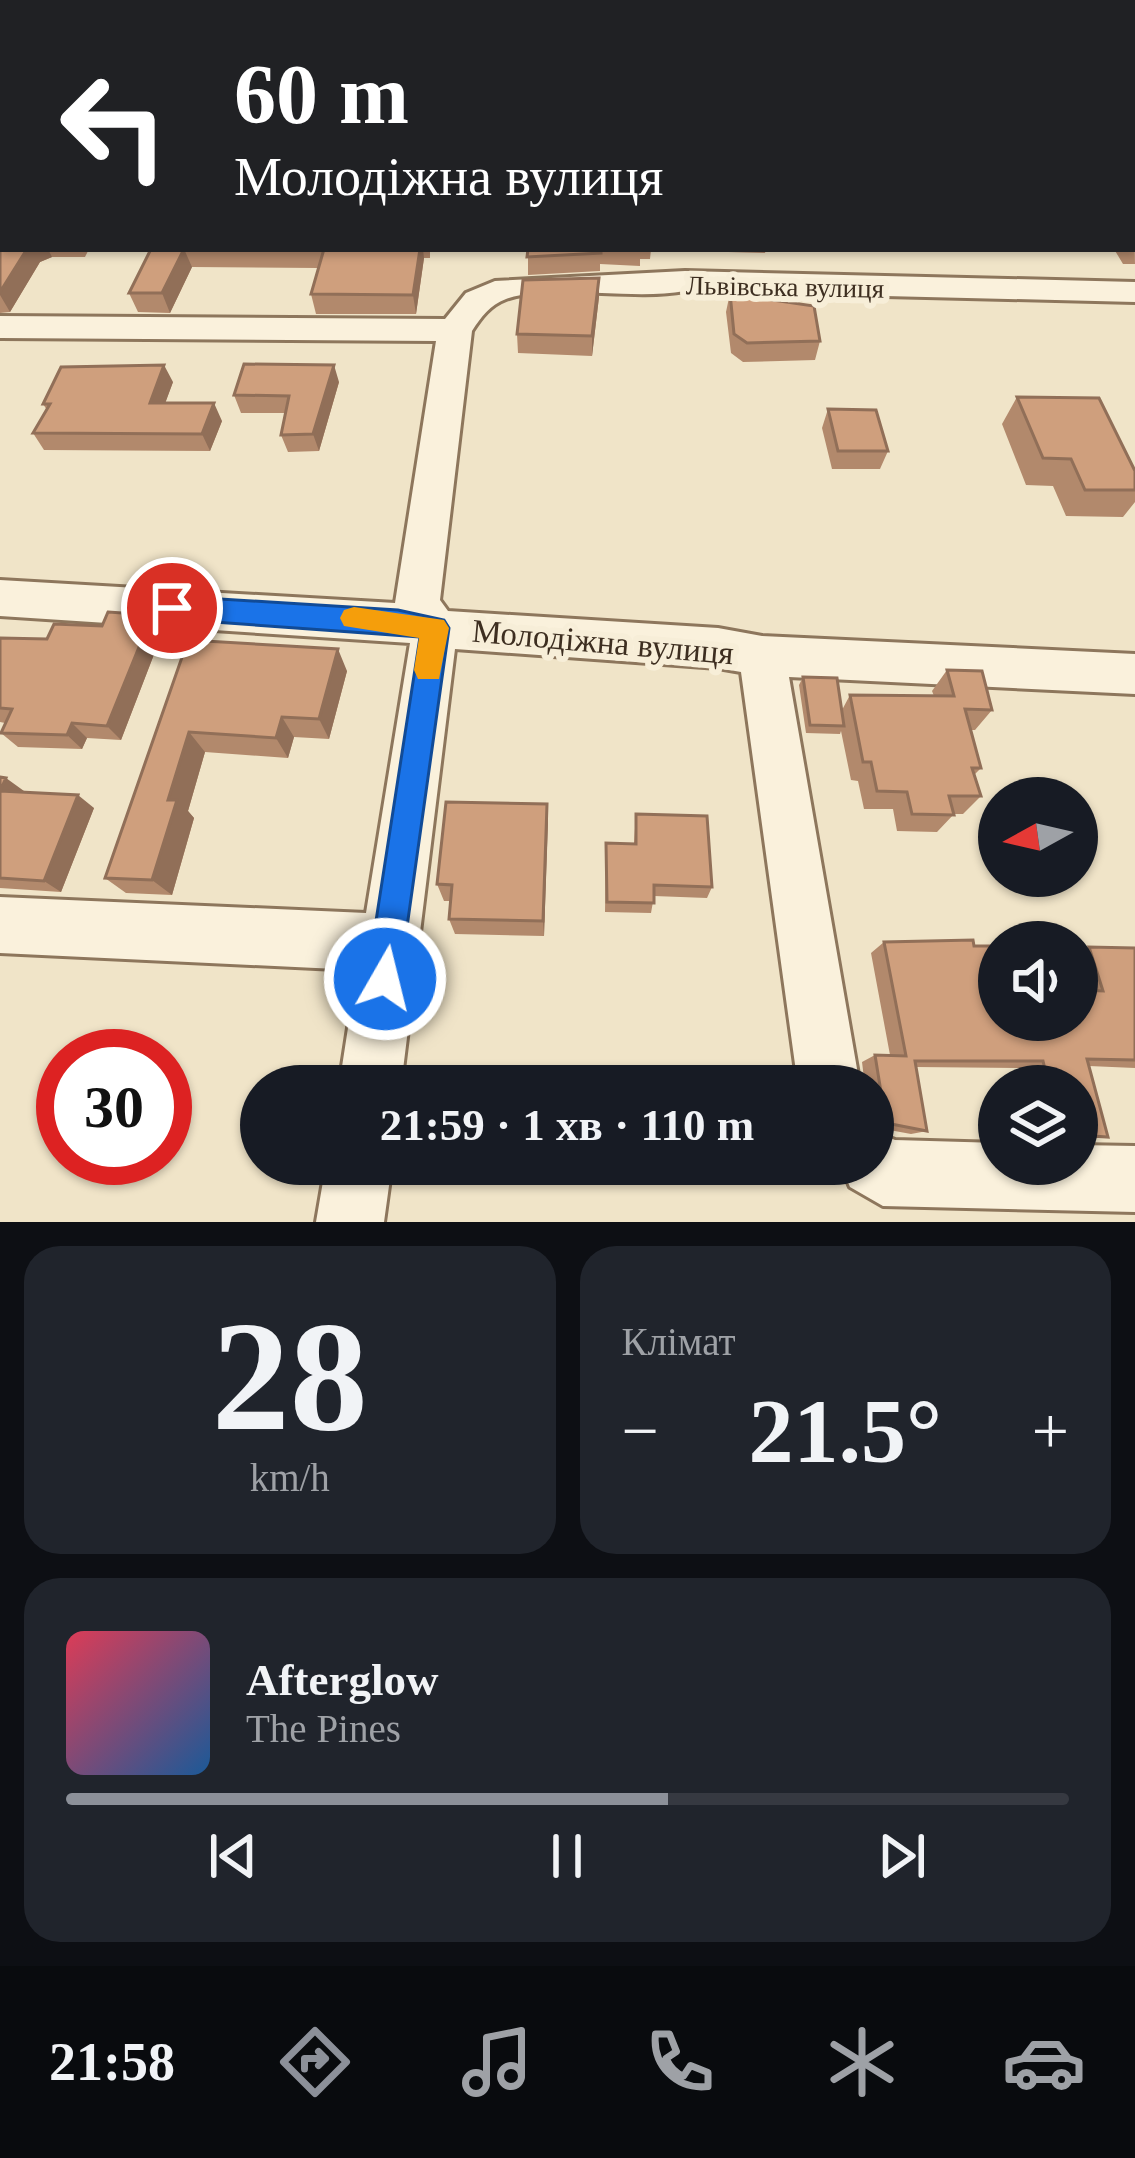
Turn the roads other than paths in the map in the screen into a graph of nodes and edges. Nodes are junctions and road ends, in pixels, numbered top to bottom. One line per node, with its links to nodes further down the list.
1 (684, 265): 2 (street, Львівська вулиця); 4 (street, Львівська вулиця)
2 (1135, 292)
3 (0, 327): 4 (street)
4 (454, 330): 6 (street)
5 (0, 598): 6 (street, Молодіжна вулиця)
6 (435, 628): 7 (street, Молодіжна вулиця); 10 (street)
7 (762, 656): 8 (street, Молодіжна вулиця); 12 (street)
8 (1135, 674)
9 (0, 925): 10 (street)
10 (390, 943): 11 (street)
11 (373, 1065)
12 (826, 1065)
13 (894, 1172): 14 (street)
14 (1135, 1179)
15 (355, 1185): 16 (street)
16 (350, 1222)

